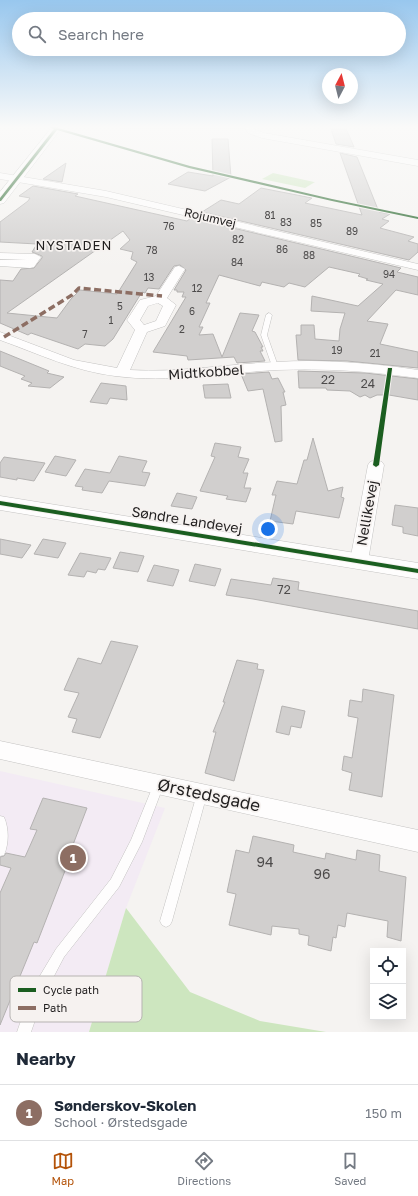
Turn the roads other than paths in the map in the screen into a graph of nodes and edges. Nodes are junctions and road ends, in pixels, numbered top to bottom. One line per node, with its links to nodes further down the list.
1 (21, 174): 3 (street)
2 (0, 176): 3 (street, Rojumvej)
3 (17, 179): 4 (street); 7 (street, Rojumvej)
4 (0, 200)
5 (0, 256): 6 (street)
6 (0, 263)
7 (418, 267)
8 (179, 269): 9 (street)
9 (160, 299): 11 (street); 11 (street)
10 (269, 316): 13 (lane)
11 (142, 330): 14 (street)
12 (0, 336): 14 (street, Midtkobbel)
13 (275, 366): 14 (street, Midtkobbel); 15 (street, Midtkobbel)
14 (122, 373)
15 (418, 374)
16 (376, 465): 18 (street, Nellikevej)
17 (0, 503): 18 (street, Søndre Landevej)
18 (359, 561): 19 (street, Søndre Landevej)
19 (418, 571)
20 (0, 750): 21 (street, Ørstedsgade)
21 (158, 784): 22 (street, Ørstedsgade); 27 (lane)
22 (202, 794): 24 (street, Ørstedsgade); 26 (lane)
23 (0, 821): 25 (lane)
24 (418, 841)
25 (0, 851)
26 (166, 921)
27 (47, 976)
28 (27, 1022): 29 (lane)
29 (24, 1032)

